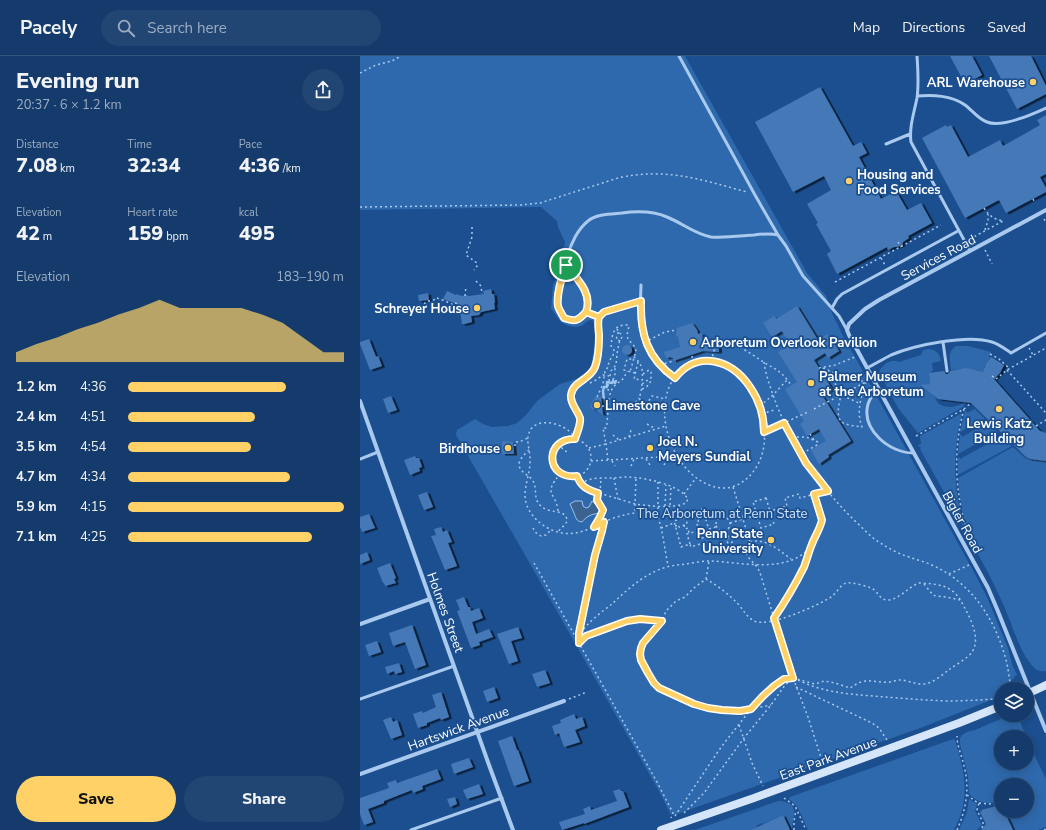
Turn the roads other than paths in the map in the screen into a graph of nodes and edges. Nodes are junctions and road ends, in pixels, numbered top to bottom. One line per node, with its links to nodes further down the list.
1 (679, 56): 9 (lane)
2 (917, 56): 3 (lane)
3 (917, 96): 4 (lane); 5 (lane)
4 (1046, 108)
5 (910, 134): 6 (lane); 8 (lane)
6 (886, 144)
7 (1046, 210): 10 (street, Services Road)
8 (958, 231): 10 (lane); 14 (lane)
9 (778, 235): 11 (lane); 14 (lane)
10 (970, 251): 17 (street, Services Road)
11 (566, 265): 15 (lane); 15 (lane)
12 (641, 285): 13 (lane)
13 (641, 301): 16 (lane); 19 (lane)
14 (832, 308): 17 (lane)
15 (586, 312): 16 (lane)
16 (599, 317): 23 (lane)
17 (847, 330): 21 (street, Bigler Road)
18 (1046, 334): 20 (lane)
19 (644, 336)
20 (943, 342): 21 (lane); 22 (lane)
21 (867, 368): 24 (street, Bigler Road)
22 (947, 371)
23 (580, 382)
24 (877, 388): 27 (street, Bigler Road); 27 (lane)
25 (360, 401): 26 (street, Holmes Street)
26 (378, 452): 28 (lane); 29 (street, Holmes Street)
27 (913, 453): 32 (street, Bigler Road)
28 (360, 459)
29 (430, 599): 30 (street); 31 (street, Holmes Street)
30 (360, 624)
31 (454, 666): 35 (lane); 39 (street, Holmes Street)
32 (1025, 682)
33 (1046, 685): 34 (main road)
34 (1034, 691)
35 (360, 699)
36 (564, 701): 39 (street, Hartswick Avenue)
37 (1034, 704): 40 (street, Bigler Road)
38 (994, 705): 45 (main road, East Park Avenue)
39 (477, 731): 41 (street, Hartswick Avenue); 42 (street, Holmes Street)
40 (1046, 731)
41 (360, 774)
42 (502, 798): 43 (lane); 44 (street, Holmes Street)
43 (411, 830)
44 (513, 830)
45 (661, 830)

